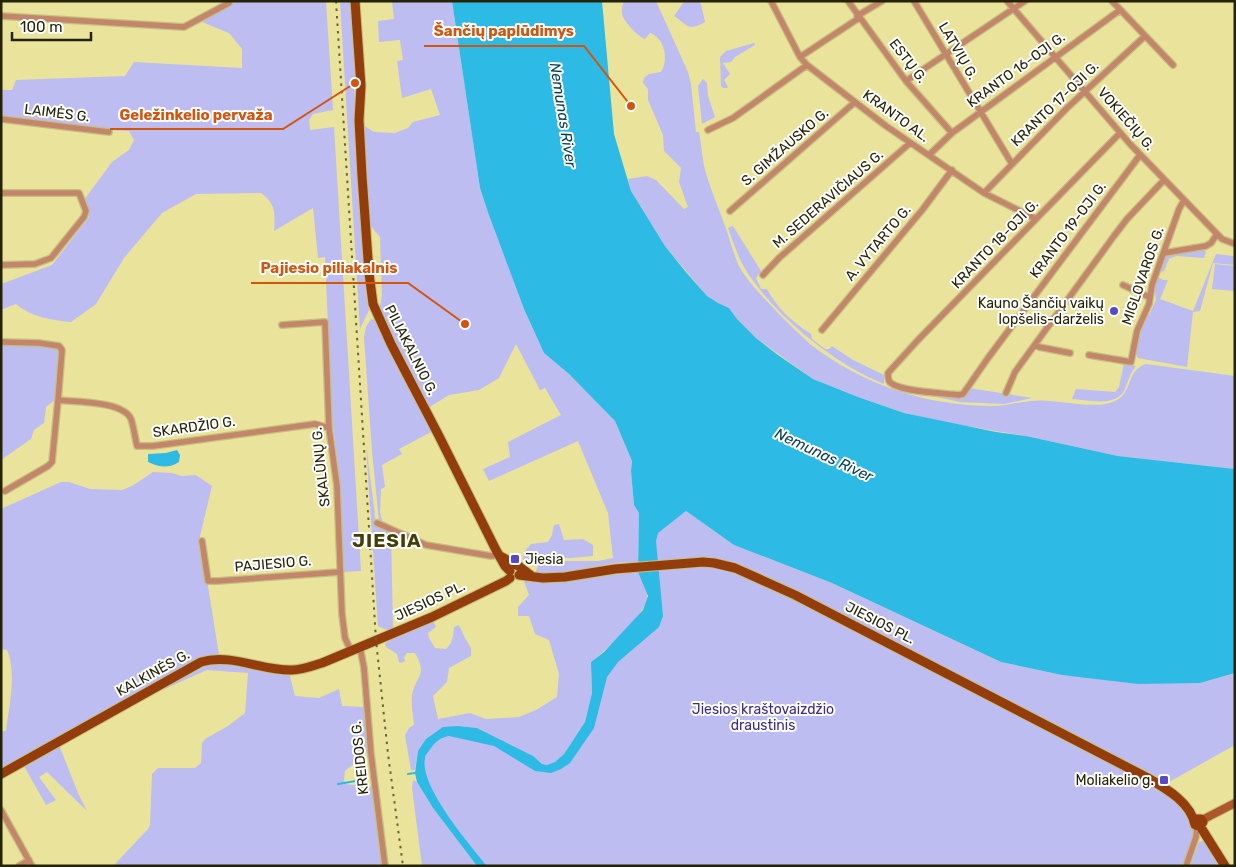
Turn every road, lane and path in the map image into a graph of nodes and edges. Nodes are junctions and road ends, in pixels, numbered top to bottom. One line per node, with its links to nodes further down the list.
1 (355, 1): 60 (main road, PILIAKALNIO G.)
2 (771, 1): 16 (street, KRANTO AL.)
3 (848, 1): 13 (street, ESTŲ G.)
4 (882, 1): 13 (street)
5 (914, 1): 15 (street, LATVIŲ G.)
6 (1007, 1): 10 (street, VOKIEČIŲ G.)
7 (1025, 1): 10 (street)
8 (1112, 1): 11 (street)
9 (228, 2): 12 (street)
10 (1014, 9): 15 (street); 17 (street, VOKIEČIŲ G.)
11 (1120, 10): 14 (street); 17 (street, KRANTO 16-OJI G.)
12 (1, 16)
13 (858, 17): 16 (street); 20 (street, ESTŲ G.)
14 (1145, 36): 19 (street); 21 (street, KRANTO 17-OJI G.)
15 (946, 56): 20 (street); 23 (street, LATVIŲ G.)
16 (800, 57): 18 (street, KRANTO AL.)
17 (1056, 57): 21 (street, VOKIEČIŲ G.); 23 (street, KRANTO 16-OJI G.)
18 (807, 65): 22 (street, KRANTO AL.); 25 (street)
19 (1173, 65)
20 (906, 81): 27 (street, ESTŲ G.)
21 (1084, 91): 28 (street, VOKIEČIŲ G.); 32 (street, KRANTO 17-OJI G.)
22 (855, 102): 29 (street, KRANTO AL.); 38 (street, S. GIMŽAUSKO G.)
23 (979, 112): 27 (street, KRANTO 16-OJI G.); 32 (street, LATVIŲ G.)
24 (1, 119): 26 (street, LAIMĖS G.)
25 (708, 130)
26 (109, 132)
27 (952, 133): 30 (street, KRANTO 16-OJI G.)
28 (1120, 133): 31 (street, VOKIEČIŲ G.); 39 (street, KRANTO 18-OJI G.)
29 (910, 143): 30 (street, KRANTO AL.); 44 (street, M. SEDERAVIČIAUS G.)
30 (930, 155): 33 (street, KRANTO AL.)
31 (1140, 155): 34 (street, VOKIEČIŲ G.); 53 (street, KRANTO 19-OJI G.)
32 (1012, 164): 36 (street, KRANTO 17-OJI G.)
33 (952, 170): 36 (street, KRANTO AL.); 48 (street, A. VYTARTO G.)
34 (1164, 180): 37 (street, VOKIEČIŲ G.); 50 (street)
35 (1, 193): 43 (street)
36 (984, 193): 39 (street, KRANTO AL.)
37 (1184, 200): 40 (street, VOKIEČIŲ G.); 42 (street, MIGLOVAROS G.)
38 (730, 211)
39 (1036, 219): 53 (street, KRANTO 18-OJI G.)
40 (1216, 234): 41 (street, VOKIEČIŲ G.); 42 (street)
41 (1235, 244)
42 (1164, 253): 46 (street, MIGLOVAROS G.)
43 (1, 265)
44 (763, 275)
45 (1123, 285): 46 (street)
46 (1149, 297): 52 (street, MIGLOVAROS G.)
47 (282, 325): 56 (street, SKALŪNŲ G.)
48 (822, 330)
49 (1, 342): 55 (street)
50 (1035, 345): 51 (street); 54 (street)
51 (1070, 353)
52 (1089, 355)
53 (888, 373)
54 (1006, 393)
55 (58, 400): 56 (street, SKARDŽIO G.); 57 (street)
56 (329, 428): 61 (street, SKALŪNŲ G.)
57 (5, 491)
58 (378, 523): 60 (street)
59 (202, 541): 61 (street, PAJIESIO G.)
60 (499, 556): 62 (main road, PILIAKALNIO G.); 63 (main road)
61 (340, 572): 65 (street, SKALŪNŲ G.)
62 (513, 575): 63 (main road, JIESIOS PL.); 64 (main road, JIESIOS PL.)
63 (534, 577): 69 (main road, JIESIOS PL.)
64 (360, 647): 65 (main road, KALKINĖS G.); 73 (street, KREIDOS G.)
65 (351, 651): 66 (main road, KALKINĖS G.)
66 (1, 774)
67 (1235, 803): 69 (main road)
68 (1, 810): 70 (street)
69 (1198, 823): 74 (street); 75 (main road, JIESIOS PL.)
70 (29, 860): 71 (street); 72 (street)
71 (19, 866)
72 (32, 866)
73 (386, 866)
74 (1186, 866)
75 (1225, 866)

